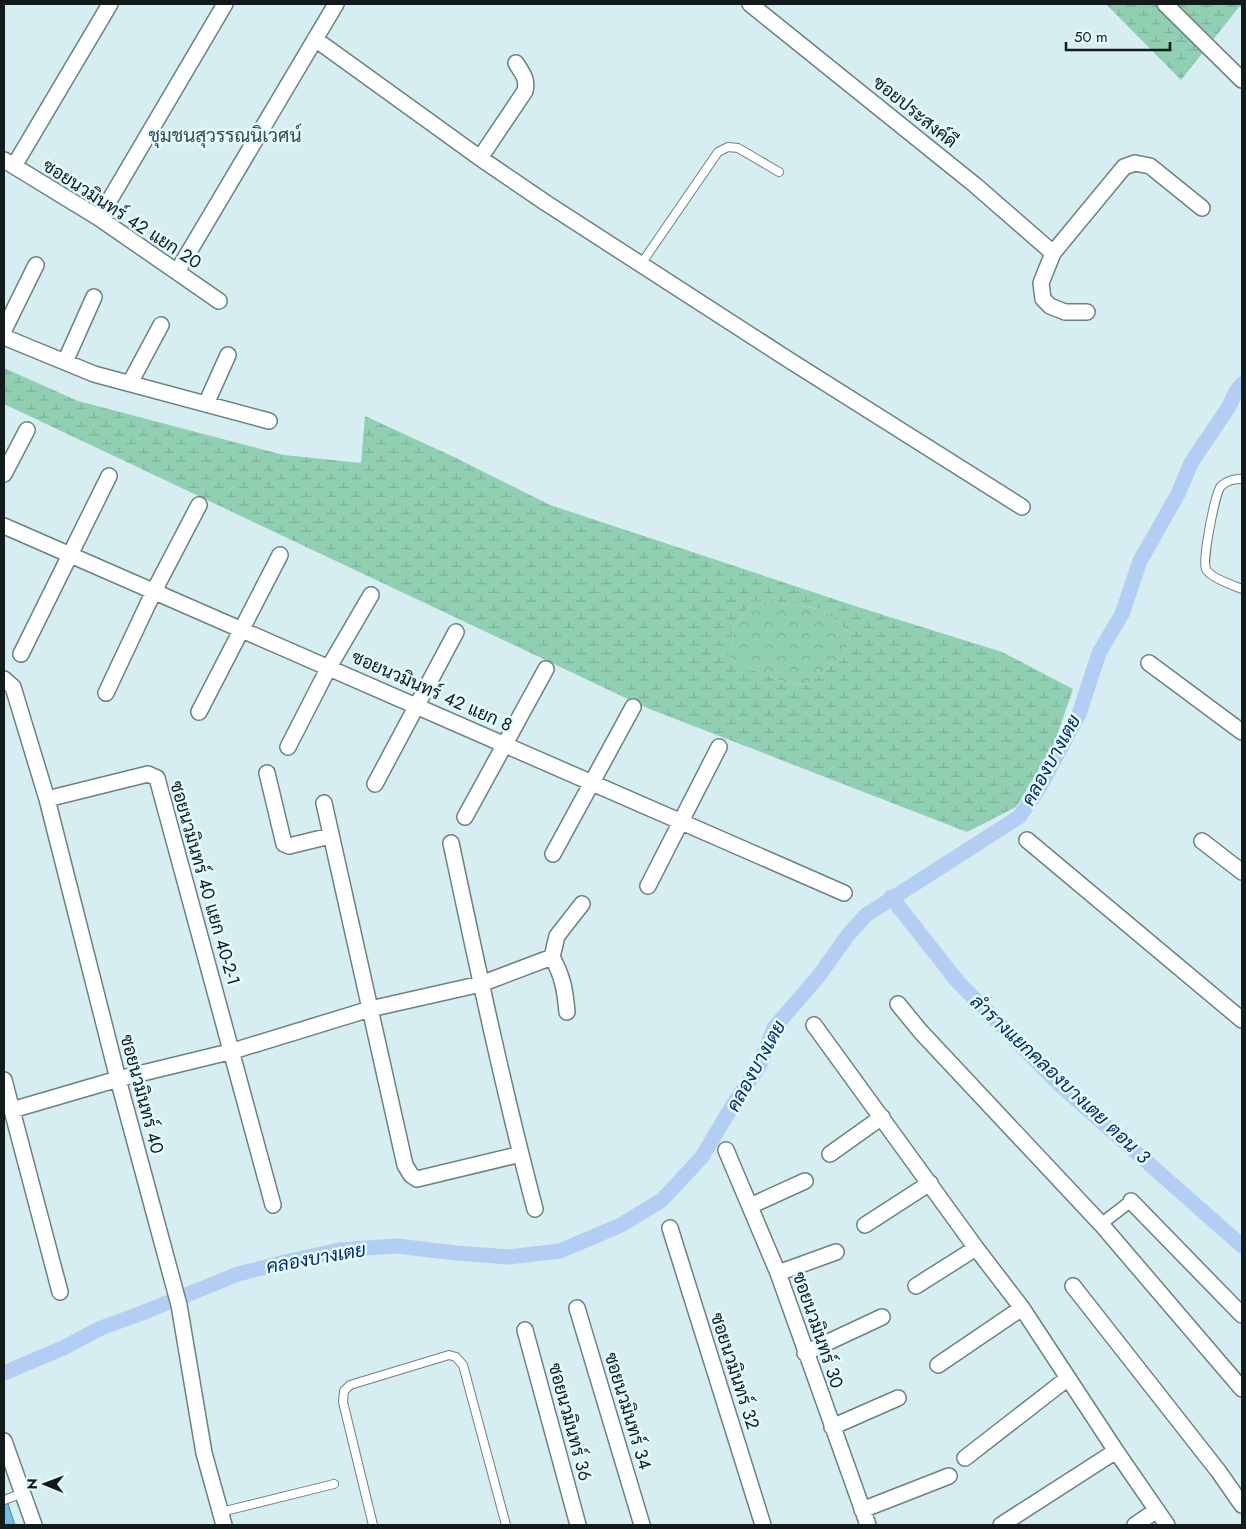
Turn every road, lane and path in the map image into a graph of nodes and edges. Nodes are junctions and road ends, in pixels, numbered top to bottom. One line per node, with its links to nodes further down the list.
1 (110, 4): 10 (street)
2 (225, 4): 13 (street)
3 (336, 4): 6 (street)
4 (750, 4): 14 (street, ซอยประสงค์ดี)
5 (1166, 4): 8 (street)
6 (315, 39): 9 (street); 17 (street)
7 (516, 63): 9 (street)
8 (1242, 80)
9 (480, 158): 15 (street)
10 (9, 163): 13 (street, ซอยนวมินทร์ 42 แยก 20)
11 (779, 172): 15 (lane)
12 (1202, 208): 14 (street)
13 (99, 218): 17 (street, ซอยนวมินทร์ 42 แยก 20)
14 (1054, 253): 20 (street)
15 (641, 264): 34 (street)
16 (36, 265): 22 (street)
17 (177, 272): 19 (street, ซอยนวมินทร์ 42 แยก 20)
18 (94, 297): 25 (street)
19 (219, 301)
20 (1087, 312)
21 (161, 325): 26 (street)
22 (4, 330)
23 (4, 337): 25 (street)
24 (228, 356): 27 (street)
25 (64, 362): 26 (street)
26 (130, 383): 27 (street)
27 (206, 404): 28 (street)
28 (269, 421)
29 (27, 430): 30 (street)
30 (4, 474)
31 (109, 476): 36 (street)
32 (1242, 479): 38 (lane)
33 (199, 505): 39 (street)
34 (1022, 507)
35 (4, 526): 36 (street, ซอยนวมินทร์ 42 แยก 8)
36 (69, 554): 39 (street, ซอยนวมินทร์ 42 แยก 8); 43 (street)
37 (280, 555): 41 (street)
38 (1242, 589)
39 (154, 591): 41 (street, ซอยนวมินทร์ 42 แยก 8); 48 (street)
40 (371, 595): 45 (street)
41 (242, 630): 45 (street, ซอยนวมินทร์ 42 แยก 8); 51 (street)
42 (456, 632): 49 (street)
43 (21, 654)
44 (1149, 663): 52 (street)
45 (329, 667): 49 (street, ซอยนวมินทร์ 42 แยก 8); 54 (street)
46 (546, 669): 53 (street)
47 (4, 680): 59 (street, ซอยนวมินทร์ 40)
48 (106, 693)
49 (416, 705): 53 (street, ซอยนวมินทร์ 42 แยก 8); 58 (street)
50 (633, 706): 57 (street)
51 (199, 712)
52 (1242, 732)
53 (505, 744): 57 (street, ซอยนวมินทร์ 42 แยก 8); 61 (street)
54 (288, 747)
55 (719, 747): 62 (street)
56 (267, 773): 63 (street)
57 (591, 783): 62 (street, ซอยนวมินทร์ 42 แยก 8); 67 (street)
58 (375, 784)
59 (46, 799): 79 (street, ซอยนวมินทร์ 40 แยก 40-2-1); 80 (street, ซอยนวมินทร์ 40)
60 (324, 803): 63 (street)
61 (465, 817)
62 (679, 822): 69 (street); 70 (street, ซอยนวมินทร์ 42 แยก 8)
63 (330, 836): 75 (street)
64 (1027, 840): 77 (street)
65 (1202, 841): 68 (street)
66 (451, 843): 73 (street)
67 (553, 854)
68 (1242, 872)
69 (648, 886)
70 (844, 893)
71 (582, 904): 72 (street)
72 (552, 957): 73 (street); 76 (street)
73 (481, 984): 75 (street); 85 (street)
74 (898, 1004): 93 (street)
75 (370, 1009): 79 (street); 85 (street)
76 (567, 1012)
77 (1242, 1020)
78 (814, 1025): 83 (street)
79 (233, 1051): 80 (street); 90 (street)
80 (118, 1079): 82 (street); 123 (street, ซอยนวมินทร์ 40)
81 (4, 1080): 82 (street)
82 (12, 1110): 101 (street)
83 (882, 1117): 86 (street); 88 (street)
84 (726, 1150): 91 (street, ซอยนวมินทร์ 30)
85 (520, 1154): 92 (street)
86 (830, 1154)
87 (805, 1181): 91 (street)
88 (930, 1183): 94 (street); 96 (street)
89 (1131, 1201): 93 (street); 104 (street)
90 (273, 1205)
91 (750, 1206): 98 (street, ซอยนวมินทร์ 30)
92 (535, 1209)
93 (1101, 1224): 110 (street)
94 (865, 1225)
95 (670, 1228): 129 (street, ซอยนวมินทร์ 32)
96 (976, 1248): 99 (street); 103 (street)
97 (836, 1252): 98 (street)
98 (778, 1273): 107 (street, ซอยนวมินทร์ 30)
99 (916, 1286)
100 (1073, 1286): 120 (street)
101 (60, 1292)
102 (577, 1308): 128 (street, ซอยนวมินทร์ 34)
103 (1022, 1308): 108 (street); 109 (street)
104 (1242, 1315)
105 (882, 1317): 107 (street)
106 (525, 1330): 127 (street, ซอยนวมินทร์ 36)
107 (805, 1353): 112 (street, ซอยนวมินทร์ 30)
108 (938, 1365)
109 (1068, 1378): 114 (street); 115 (street)
110 (1242, 1389)
111 (898, 1398): 112 (street)
112 (832, 1427): 121 (street, ซอยนวมินทร์ 30)
113 (4, 1441): 118 (street)
114 (1116, 1451): 122 (street); 131 (street)
115 (965, 1458)
116 (949, 1476): 121 (street)
117 (334, 1484): 123 (lane)
118 (23, 1493): 119 (lane); 124 (street)
119 (4, 1500)
120 (1242, 1505)
121 (862, 1510): 130 (street, ซอยนวมินทร์ 30)
122 (1157, 1510): 132 (street); 133 (street)
123 (222, 1519)
124 (34, 1525)
125 (374, 1525): 126 (lane)
126 (506, 1525)
127 (578, 1525)
128 (642, 1525)
129 (764, 1525)
130 (868, 1525)
131 (1001, 1525)
132 (1135, 1525)
133 (1167, 1525)

